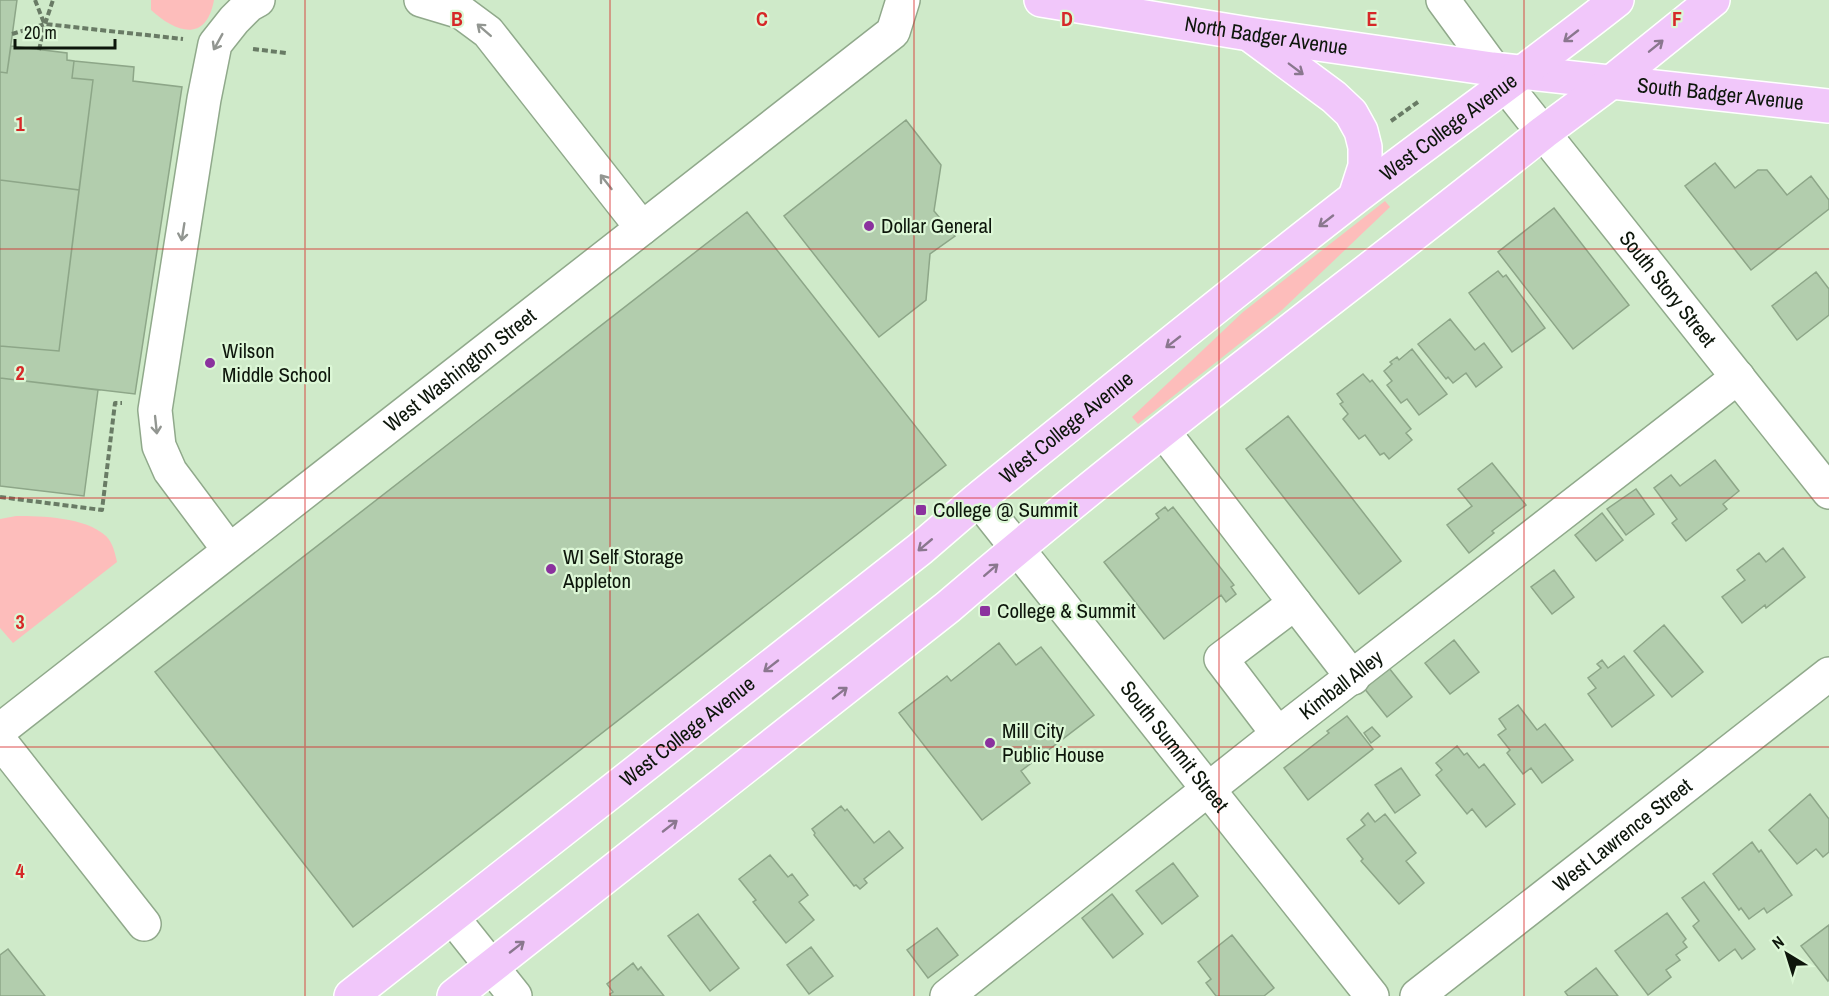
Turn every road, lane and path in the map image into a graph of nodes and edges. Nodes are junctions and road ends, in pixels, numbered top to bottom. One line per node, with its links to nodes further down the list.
1 (35, 0): 10 (path)
2 (53, 0): 10 (path)
3 (258, 0): 30 (street, one-way to 30)
4 (422, 0): 22 (street, one-way to 4)
5 (903, 0): 22 (street, West Washington Street)
6 (1041, 0): 12 (main road, North Badger Avenue)
7 (1443, 0): 15 (street, South Story Street)
8 (1617, 0): 15 (main road, West College Avenue, one-way to 15)
9 (1713, 0): 16 (main road, one-way to 9)
10 (45, 24): 11 (path); 13 (path); 14 (path)
11 (12, 34)
12 (1249, 34): 15 (main road, North Badger Avenue); 21 (main road, one-way to 21)
13 (193, 40)
14 (39, 50)
15 (1507, 76): 16 (main road, North Badger Avenue); 20 (street, South Story Street); 21 (main road, West College Avenue)
16 (1610, 83): 18 (main road, South Badger Avenue); 20 (main road)
17 (1418, 102): 19 (path)
18 (1829, 106)
19 (1386, 125)
20 (1544, 132): 23 (street, South Story Street); 25 (main road)
21 (1355, 197): 28 (main road, West College Avenue, one-way to 28)
22 (642, 228): 30 (street, West Washington Street)
23 (1738, 377): 26 (street, South Story Street); 33 (street, Kimball Alley)
24 (127, 403): 27 (path)
25 (1163, 431): 29 (main road); 31 (street)
26 (1829, 492)
27 (0, 498)
28 (978, 498): 29 (street, South Summit Street); 38 (main road, West College Avenue, one-way to 38)
29 (1018, 547): 37 (street, South Summit Street); 40 (main road, one-way to 29)
30 (229, 550): 34 (street, West Washington Street)
31 (1295, 603): 33 (street); 35 (street)
32 (1829, 674): 46 (street, West Lawrence Street)
33 (1353, 678): 35 (street, Kimball Alley)
34 (0, 730)
35 (1278, 735): 37 (street, Kimball Alley)
36 (0, 741): 39 (street)
37 (1210, 789): 44 (street, Kimball Alley); 45 (street, South Summit Street)
38 (452, 916): 40 (street); 41 (main road, West College Avenue)
39 (144, 924)
40 (492, 967): 42 (main road); 43 (street)
41 (351, 996)
42 (454, 996)
43 (515, 996)
44 (947, 996)
45 (1372, 996)
46 (1417, 996)

